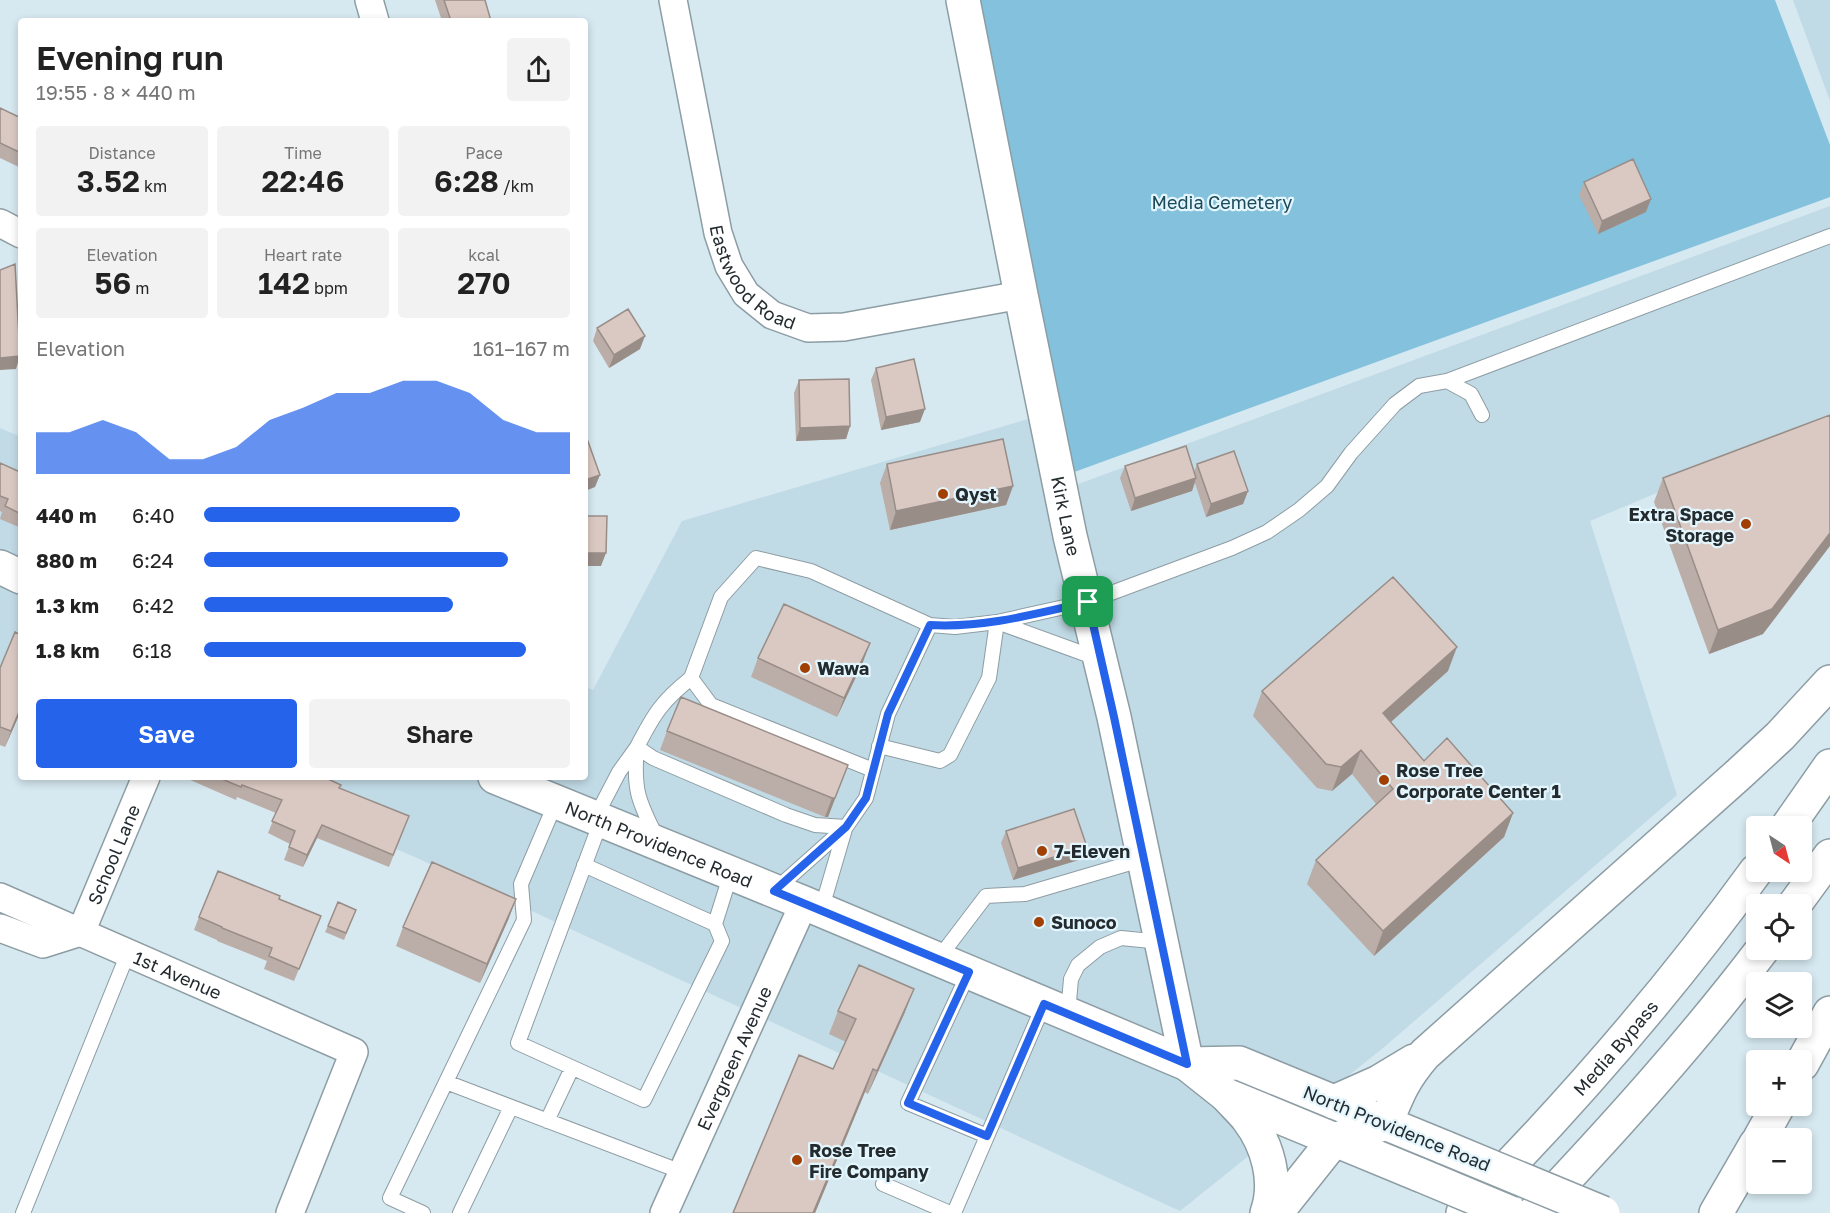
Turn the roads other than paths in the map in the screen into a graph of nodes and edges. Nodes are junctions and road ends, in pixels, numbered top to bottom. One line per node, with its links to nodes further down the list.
1 (369, 0): 4 (street)
2 (673, 0): 8 (street, Eastwood Road)
3 (963, 0): 8 (main road, Kirk Lane)
4 (374, 18)
5 (0, 223): 6 (street)
6 (18, 232)
7 (1830, 236): 9 (lane)
8 (1021, 295): 13 (main road, Kirk Lane)
9 (1447, 381): 10 (lane); 13 (lane)
10 (1482, 415)
11 (0, 567): 12 (main road)
12 (18, 575)
13 (1088, 602): 14 (lane); 16 (main road, Kirk Lane)
14 (997, 622): 15 (lane); 16 (lane); 19 (lane)
15 (930, 625): 17 (lane); 19 (lane)
16 (1100, 659): 31 (main road, Kirk Lane)
17 (691, 678): 20 (lane); 22 (lane)
18 (1830, 682): 50 (main road)
19 (879, 746): 22 (lane)
20 (638, 747): 27 (lane); 28 (lane); 29 (lane)
21 (1830, 766): 26 (main road)
22 (873, 770): 28 (lane)
23 (145, 780): 41 (street, School Lane)
24 (502, 780): 25 (main road, North Providence Road)
25 (556, 802): 27 (main road, North Providence Road); 53 (lane)
26 (1795, 816)
27 (598, 819): 29 (main road, North Providence Road); 32 (lane)
28 (846, 827): 35 (lane); 38 (lane)
29 (661, 845): 33 (main road, North Providence Road)
30 (1830, 856): 36 (main road)
31 (1144, 859): 42 (main road, Kirk Lane); 44 (lane)
32 (584, 865): 39 (lane); 52 (lane)
33 (730, 873): 35 (main road, North Providence Road); 39 (lane)
34 (1748, 882): 74 (main road, Media Bypass)
35 (774, 891): 38 (main road, North Providence Road)
36 (1803, 894)
37 (0, 897): 41 (street, 1st Avenue)
38 (813, 907): 44 (main road, North Providence Road); 63 (street, Evergreen Avenue)
39 (715, 924): 52 (lane)
40 (0, 927): 41 (street)
41 (81, 932): 43 (street, 1st Avenue)
42 (1161, 942): 47 (lane); 51 (main road, Kirk Lane)
43 (128, 953): 66 (lane); 67 (street, 1st Avenue)
44 (938, 959): 46 (main road, North Providence Road)
45 (1754, 960): 76 (main road)
46 (969, 972): 47 (main road, North Providence Road); 59 (lane)
47 (1056, 1009): 51 (main road, North Providence Road); 59 (lane)
48 (1830, 1013): 49 (main road)
49 (1810, 1050)
50 (1425, 1054): 55 (main road); 58 (main road)
51 (1187, 1064): 54 (main road, North Providence Road); 55 (main road, North Providence Road)
52 (572, 1068): 57 (lane)
53 (446, 1082): 56 (lane); 68 (lane)
54 (1226, 1095): 60 (main road, North Providence Road); 72 (main road)
55 (1334, 1102): 58 (main road, North Providence Road)
56 (511, 1107): 57 (lane); 69 (lane)
57 (547, 1121): 63 (lane)
58 (1386, 1124): 60 (main road); 61 (main road); 77 (main road, North Providence Road, bridge)
59 (987, 1136): 71 (lane)
60 (1334, 1140): 61 (main road, North Providence Road); 73 (main road)
61 (1377, 1158): 75 (main road, North Providence Road, bridge)
62 (1746, 1162): 64 (main road)
63 (682, 1172): 70 (street, Evergreen Avenue)
64 (1740, 1173): 78 (main road); 79 (main road)
65 (883, 1184): 71 (lane)
66 (23, 1213)
67 (290, 1213)
68 (423, 1213)
69 (460, 1213)
70 (664, 1213)
71 (952, 1213)
72 (1267, 1213)
73 (1276, 1213)
74 (1463, 1213)
75 (1511, 1213)
76 (1534, 1213)
77 (1603, 1213)
78 (1716, 1213)
79 (1744, 1213)

